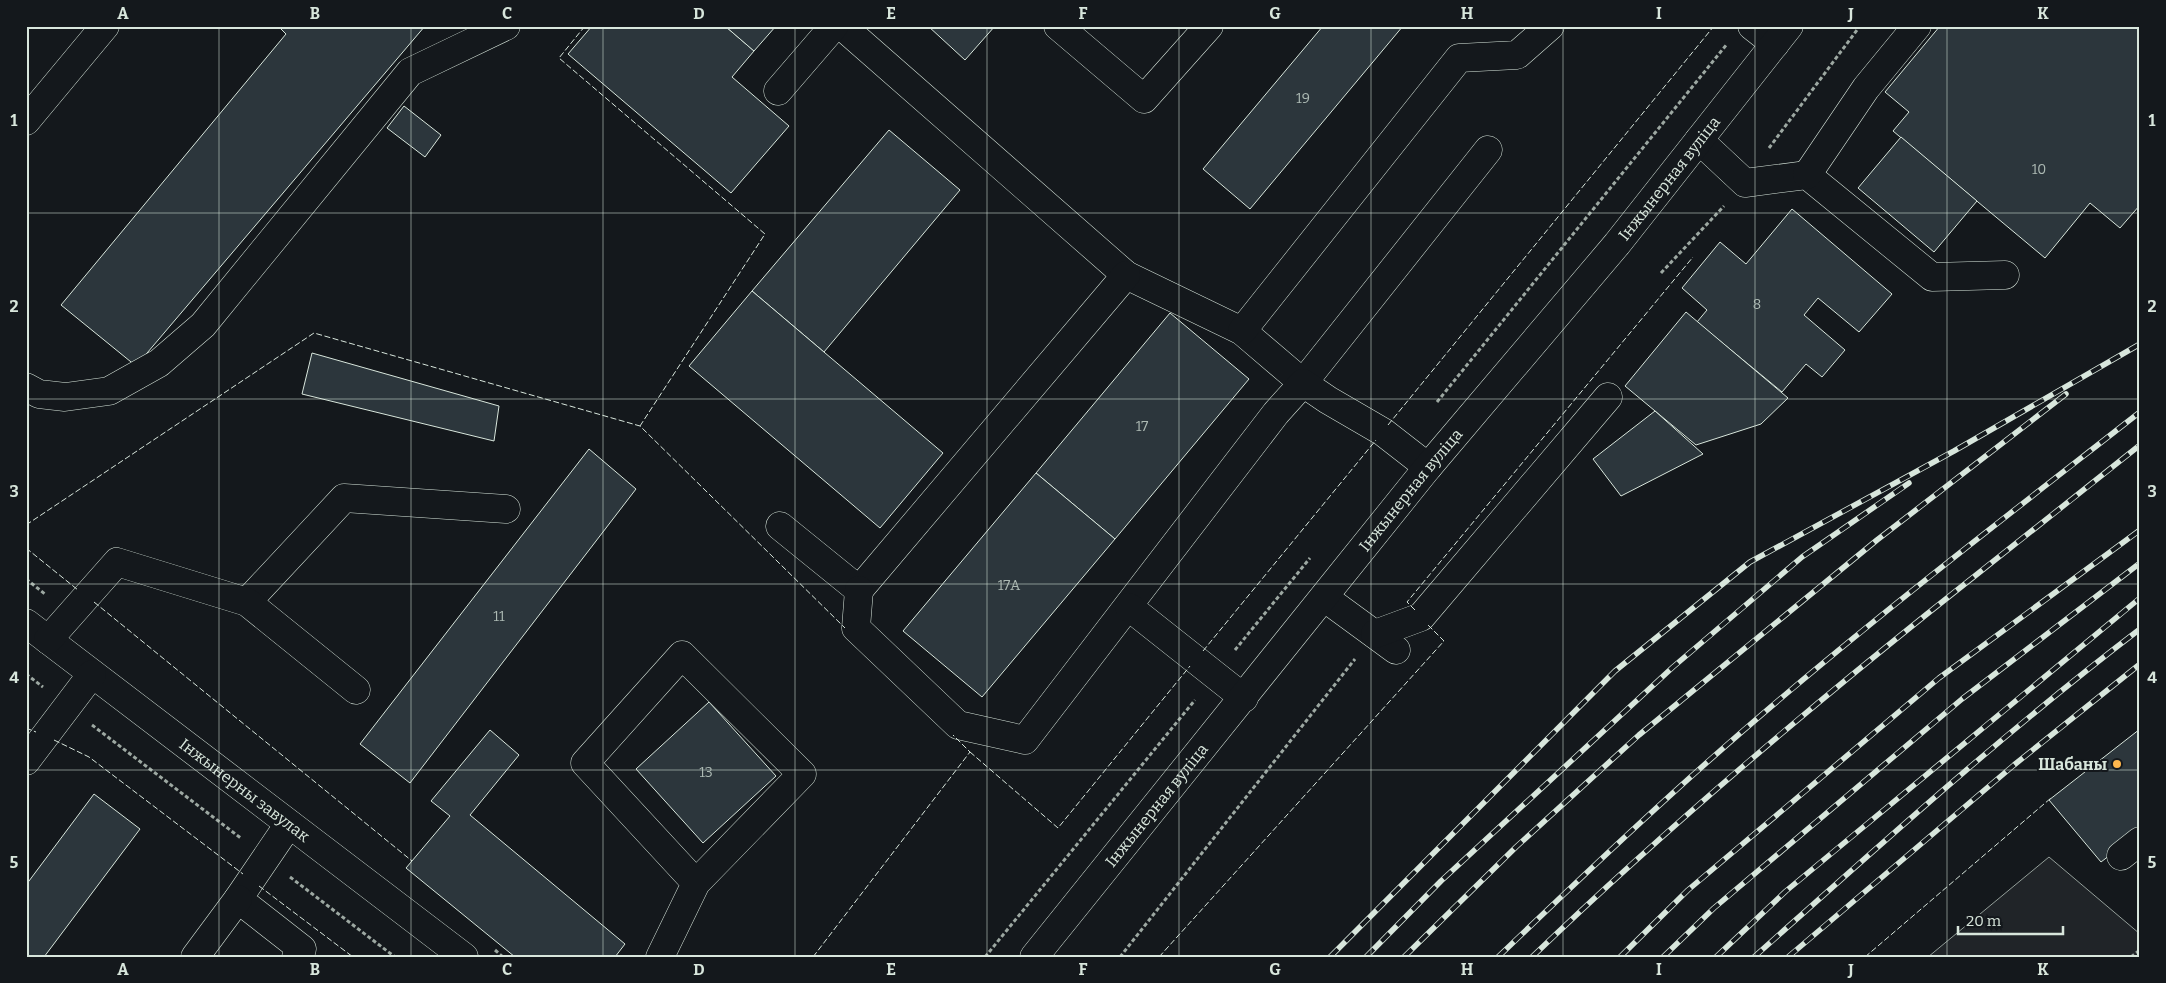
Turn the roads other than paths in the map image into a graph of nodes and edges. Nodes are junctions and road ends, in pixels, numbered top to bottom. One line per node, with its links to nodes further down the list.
1 (105, 26): 12 (street)
2 (506, 26): 20 (street)
3 (834, 26): 11 (street)
4 (842, 26): 16 (street)
5 (1058, 26): 6 (street)
6 (1209, 26)
7 (1550, 26): 18 (street)
8 (1752, 26): 10 (street)
9 (1917, 26): 15 (street)
10 (1782, 35): 13 (street, Інжынерная вуліца)
11 (778, 91)
12 (26, 121)
13 (1699, 140): 15 (street); 22 (street, Інжынерная вуліца)
14 (1488, 150): 19 (street)
15 (1807, 175): 17 (street)
16 (1126, 275): 18 (street); 25 (street)
17 (2005, 275)
18 (1242, 331): 19 (street)
19 (1303, 383): 22 (street); 28 (street)
20 (26, 387)
21 (1608, 396): 26 (street)
22 (1428, 467): 26 (street, Інжынерная вуліца)
23 (506, 510): 27 (street)
24 (780, 526): 25 (street)
25 (859, 590): 28 (street)
26 (1325, 598): 33 (street, Інжынерная вуліца)
27 (247, 602): 30 (street); 32 (street)
28 (1129, 606): 33 (street)
29 (26, 624): 30 (street, Інжынерны завулак)
30 (48, 640): 31 (street, Інжынерны завулак)
31 (92, 674): 34 (street); 35 (street, Інжынерны завулак)
32 (356, 690)
33 (1244, 698): 42 (street, Інжынерная вуліца)
34 (26, 761)
35 (289, 824): 37 (street); 40 (street, Інжынерны завулак)
36 (696, 883): 36 (street); 41 (street)
37 (238, 899): 38 (street); 39 (street)
38 (195, 957)
39 (296, 957)
40 (464, 957)
41 (660, 957)
42 (1034, 957)

